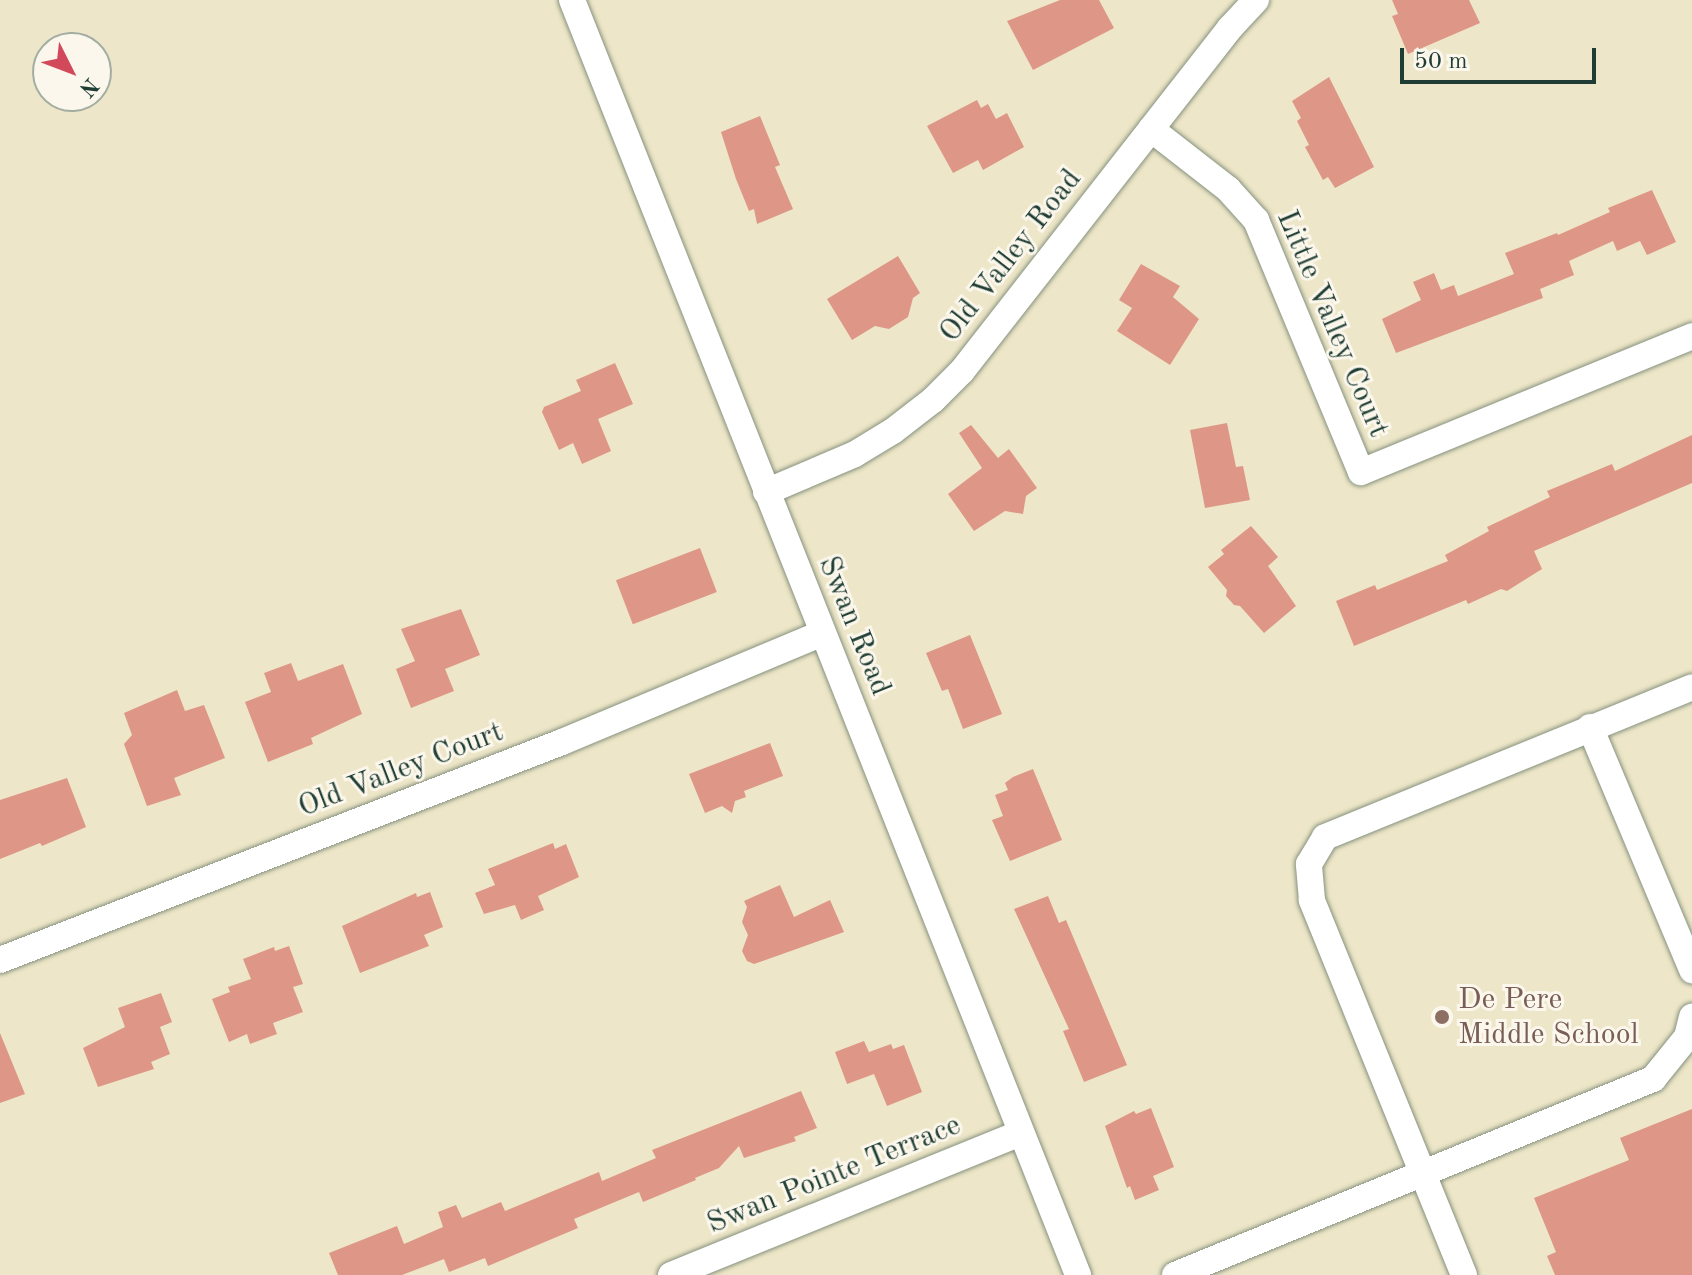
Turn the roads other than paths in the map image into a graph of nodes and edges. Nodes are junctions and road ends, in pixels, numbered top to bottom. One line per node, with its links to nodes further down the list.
1 (572, 0): 5 (street, Swan Road)
2 (1256, 0): 3 (street, Old Valley Road)
3 (1151, 129): 4 (street, Little Valley Court); 5 (street, Old Valley Road)
4 (1692, 336)
5 (766, 492): 6 (street, Swan Road)
6 (822, 633): 9 (street, Old Valley Court); 12 (street, Swan Road)
7 (1692, 687): 8 (street)
8 (1590, 727): 10 (street); 13 (street)
9 (0, 960)
10 (1692, 970)
11 (1692, 1017): 13 (street)
12 (1021, 1133): 14 (street, Swan Pointe Terrace); 15 (street, Swan Road)
13 (1421, 1174): 16 (street); 17 (street)
14 (671, 1275)
15 (1078, 1275)
16 (1175, 1275)
17 (1464, 1275)

